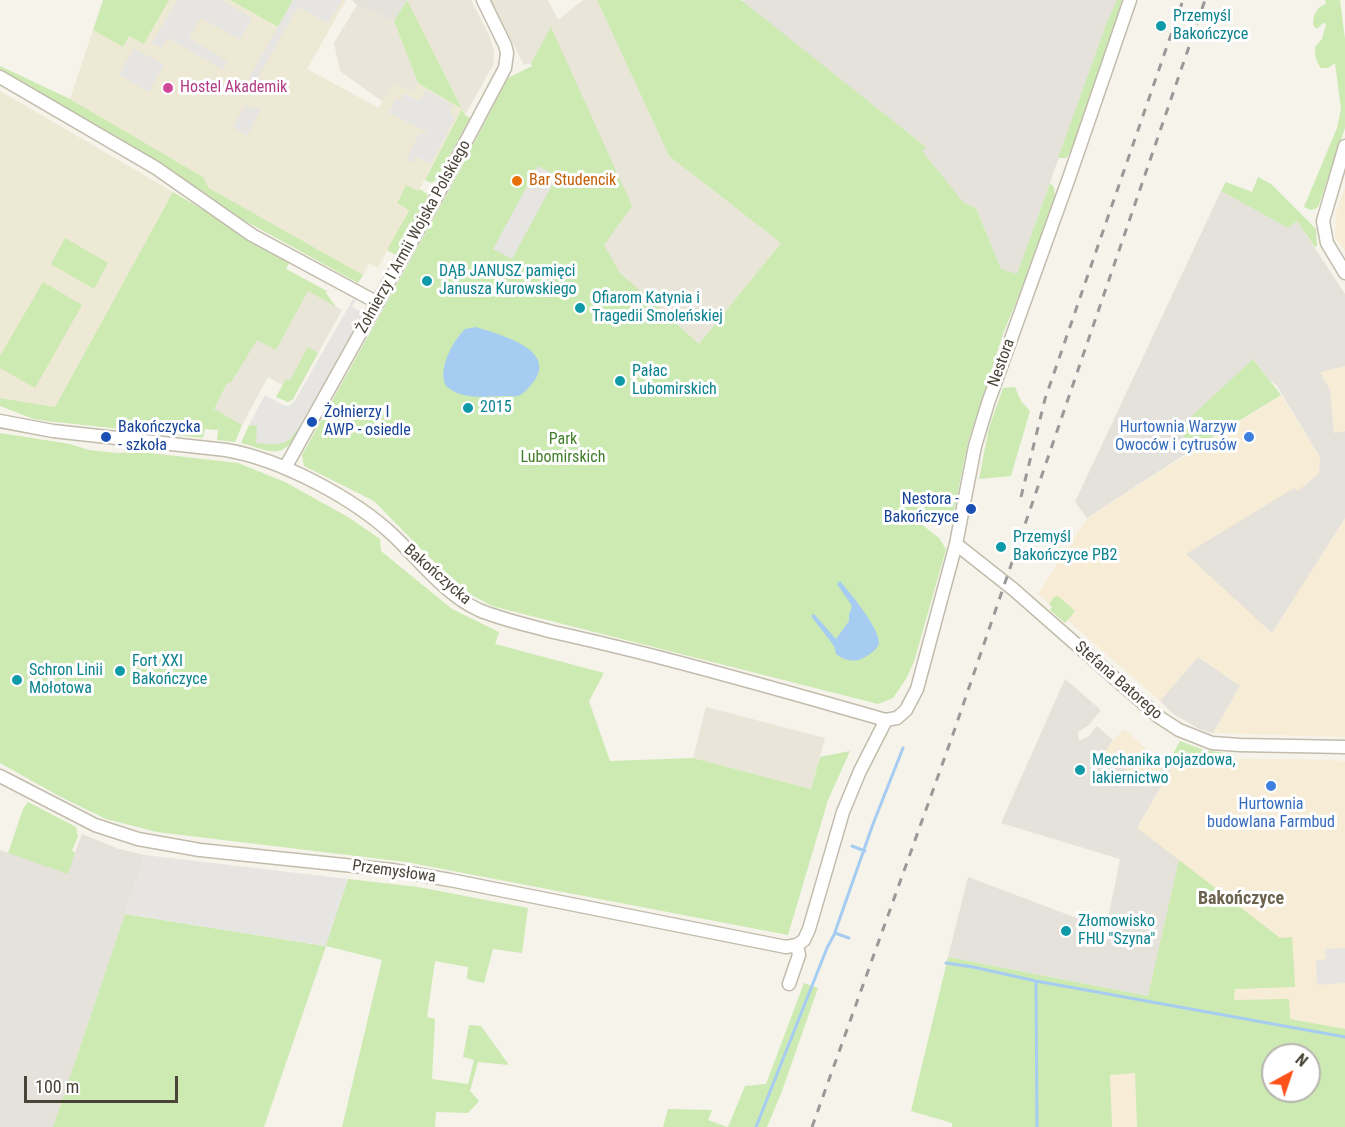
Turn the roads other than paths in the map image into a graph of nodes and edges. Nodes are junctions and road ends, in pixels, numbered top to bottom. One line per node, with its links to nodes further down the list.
1 (483, 0): 6 (street, Żołnierzy I Armii Wojska Polskiego)
2 (1130, 0): 9 (street, Nestora)
3 (0, 78): 6 (street)
4 (1345, 146): 5 (street)
5 (1345, 273)
6 (378, 303): 8 (street, Żołnierzy I Armii Wojska Polskiego)
7 (0, 421): 8 (street, Bakończycka)
8 (285, 468): 10 (street, Bakończycka)
9 (956, 544): 10 (street, Nestora); 11 (street, Stefana Batorego)
10 (886, 720): 13 (street)
11 (1345, 747)
12 (0, 776): 13 (street, Przemysłowa)
13 (797, 945): 14 (street)
14 (789, 984)

